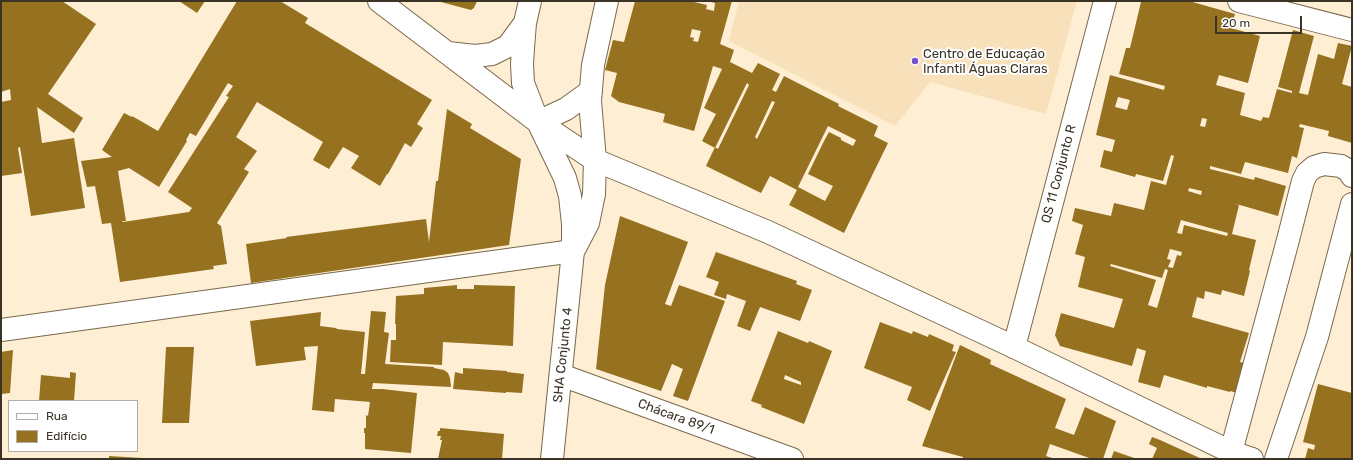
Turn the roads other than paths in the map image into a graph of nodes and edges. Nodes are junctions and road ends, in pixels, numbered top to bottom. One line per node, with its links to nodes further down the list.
1 (379, 1): 8 (street)
2 (530, 1): 6 (street, SHA Conjunto 4)
3 (607, 1): 9 (street, SHA Conjunto 4)
4 (1105, 1): 16 (street, QS 11 Conjunto R)
5 (1239, 1): 7 (street)
6 (525, 23): 8 (street); 10 (street, SHA Conjunto 4)
7 (1352, 30)
8 (448, 53): 10 (street)
9 (591, 91): 10 (street); 11 (street, SHA Conjunto 4)
10 (538, 122): 11 (street); 14 (street, SHA Conjunto 4)
11 (595, 160): 14 (street, SHA Conjunto 4); 16 (street)
12 (1352, 176): 18 (street)
13 (1352, 204): 22 (street)
14 (573, 251): 15 (street); 17 (street, SHA Conjunto 4)
15 (1, 330)
16 (1014, 346): 18 (street)
17 (561, 375): 19 (street, SHA Conjunto 4); 20 (street, Chácara 89/1)
18 (1230, 452): 21 (street)
19 (552, 459)
20 (792, 459)
21 (1252, 459)
22 (1276, 459)

